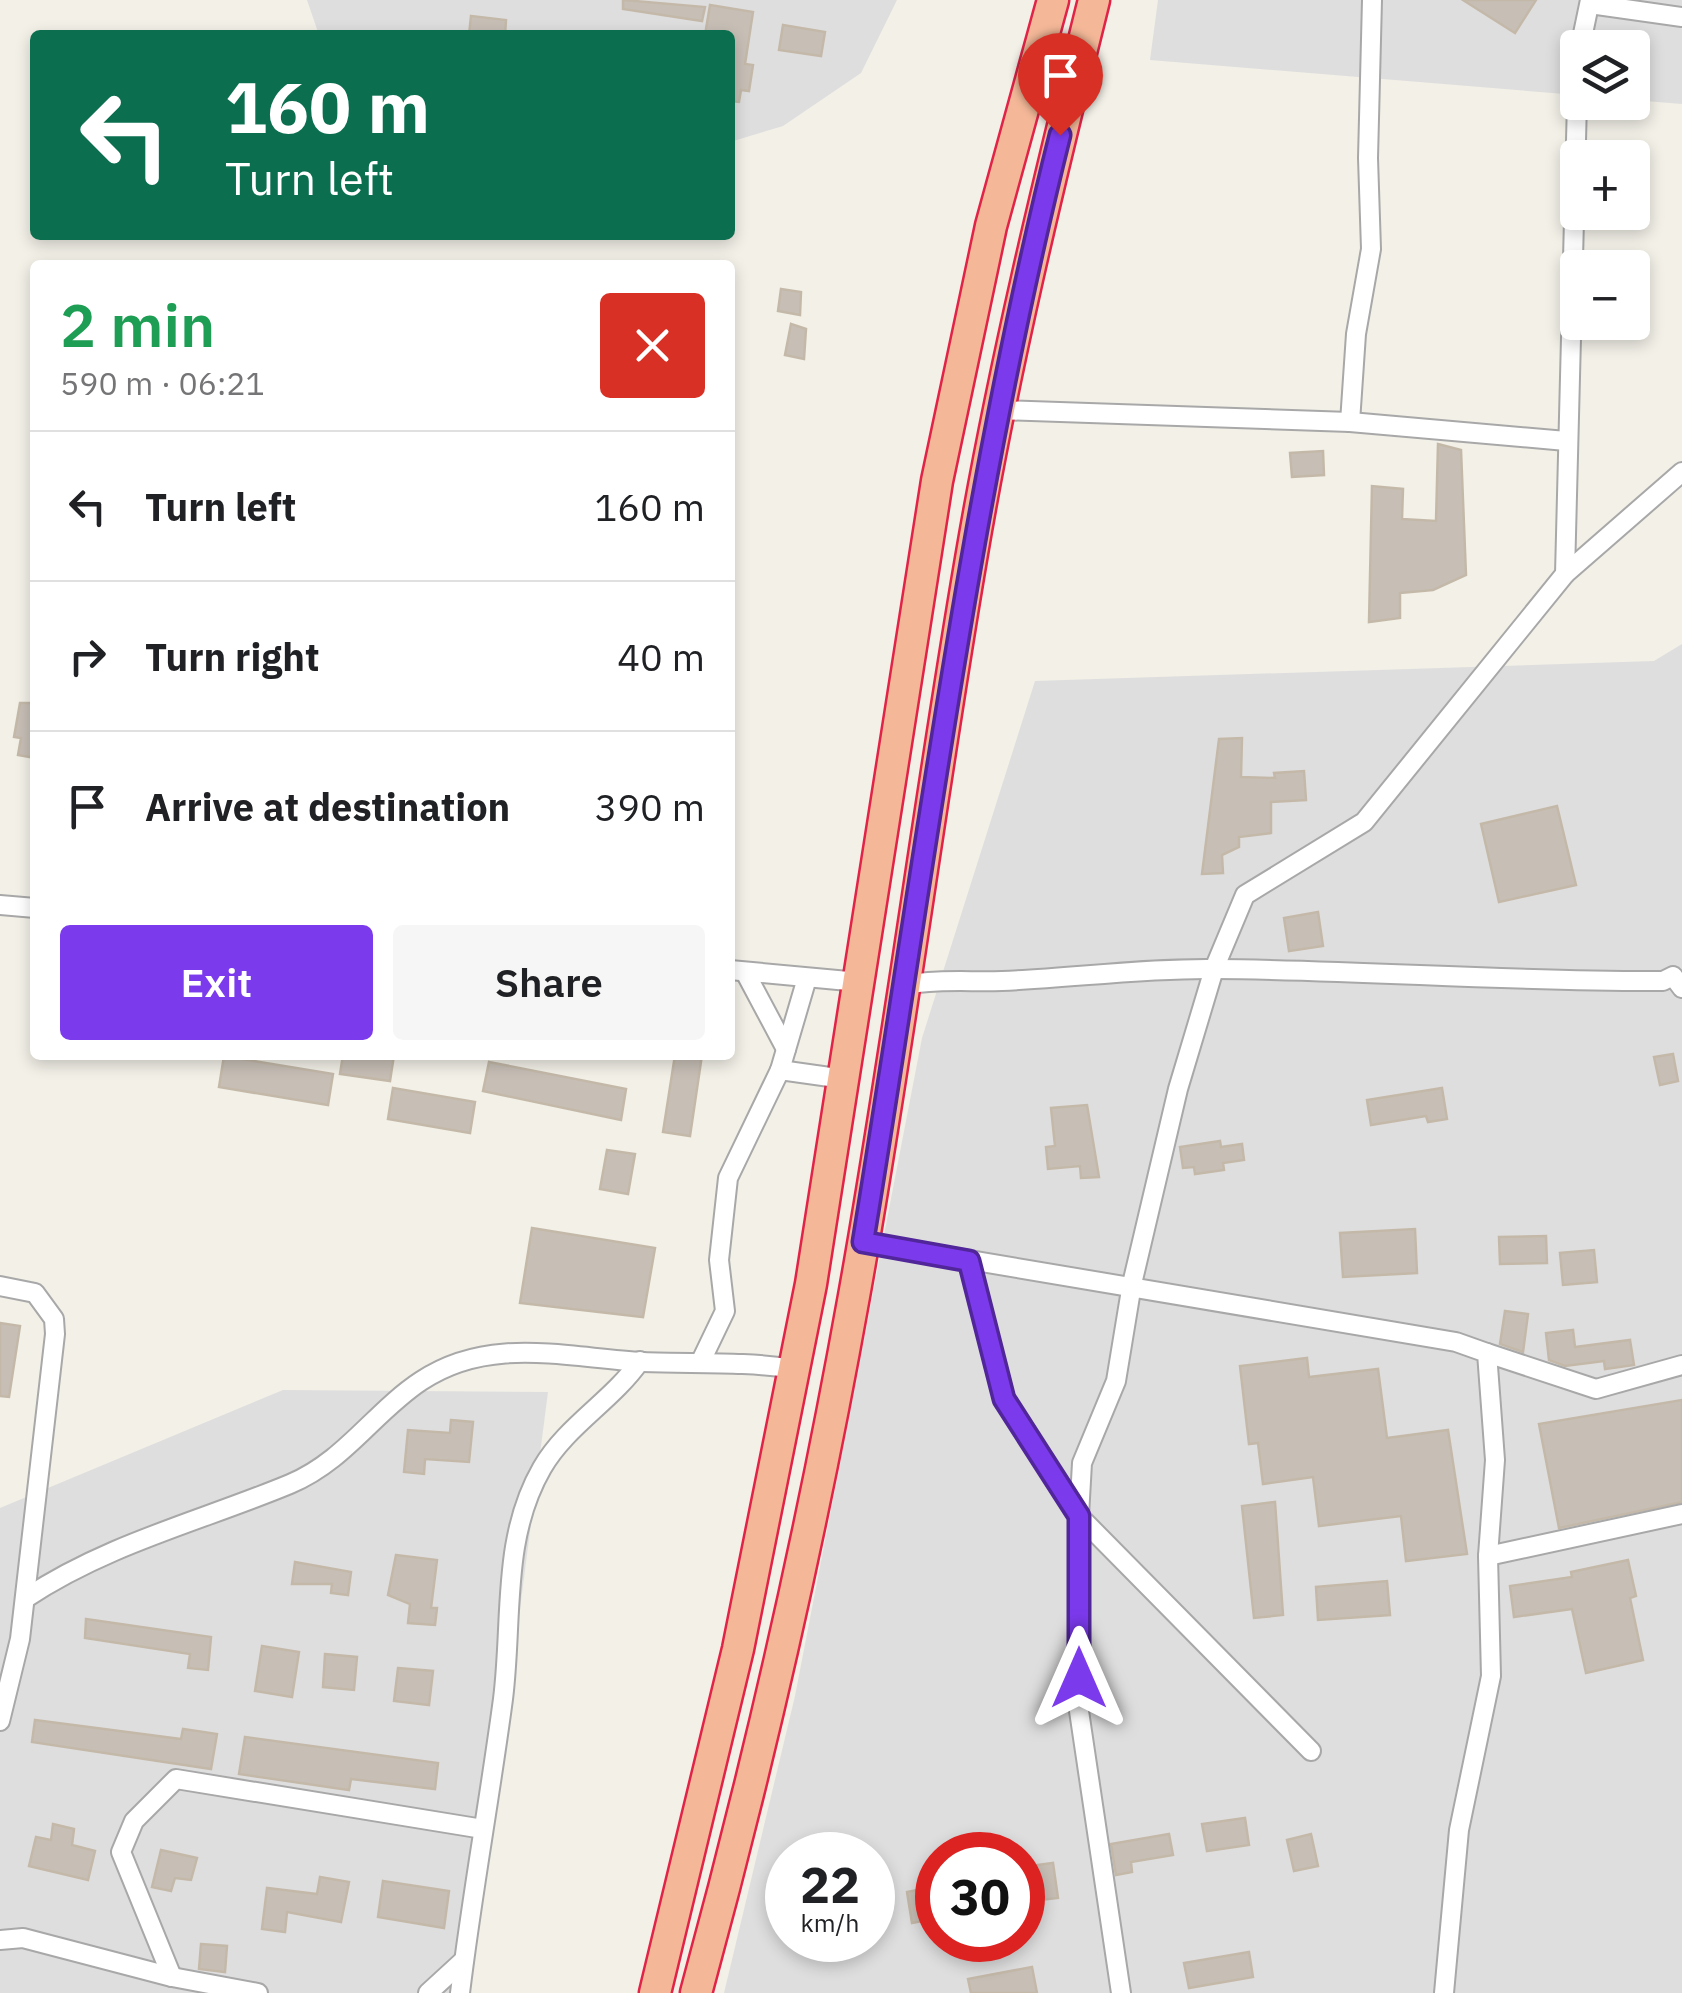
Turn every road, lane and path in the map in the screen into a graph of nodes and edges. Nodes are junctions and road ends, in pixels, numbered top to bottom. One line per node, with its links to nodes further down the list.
1 (1052, 0): 12 (highway)
2 (1094, 0): 8 (highway)
3 (1372, 0): 9 (street)
4 (1590, 2): 5 (street); 6 (street)
5 (1682, 17)
6 (1584, 30)
7 (1576, 120): 10 (street)
8 (998, 410): 9 (street); 13 (highway)
9 (1350, 422): 10 (street)
10 (1566, 441): 14 (street)
11 (1682, 472): 14 (street)
12 (937, 481): 13 (highway); 20 (highway)
13 (984, 489): 21 (highway)
14 (1565, 574): 17 (street)
15 (0, 905): 16 (street)
16 (30, 908)
17 (1214, 968): 21 (street); 22 (street); 30 (street)
18 (738, 971): 19 (street); 23 (street)
19 (807, 978): 20 (street); 23 (street)
20 (859, 982): 25 (highway)
21 (904, 985): 26 (highway)
22 (1682, 988)
23 (786, 1049): 24 (street)
24 (780, 1070): 25 (street); 32 (street)
25 (843, 1086): 26 (highway); 35 (highway)
26 (886, 1098): 27 (highway)
27 (863, 1242): 28 (street); 51 (highway)
28 (969, 1261): 30 (street); 37 (street)
29 (0, 1286): 39 (street)
30 (1132, 1289): 31 (street); 37 (street)
31 (1487, 1353): 34 (street); 38 (street)
32 (701, 1361): 33 (street); 35 (street)
33 (640, 1362): 39 (street); 42 (street)
34 (1682, 1365)
35 (795, 1370): 50 (highway)
36 (1682, 1514): 38 (street)
37 (1079, 1516): 41 (street); 52 (street)
38 (1488, 1556): 53 (street)
39 (26, 1598): 40 (street)
40 (0, 1720)
41 (1311, 1752)
42 (484, 1829): 44 (street); 45 (street)
43 (0, 1940): 45 (street)
44 (464, 1960): 48 (street); 49 (street)
45 (172, 1977): 46 (street); 47 (street)
46 (153, 1993)
47 (258, 1993)
48 (428, 1993)
49 (460, 1993)
50 (655, 1993)
51 (696, 1993)
52 (1121, 1993)
53 (1444, 1993)

